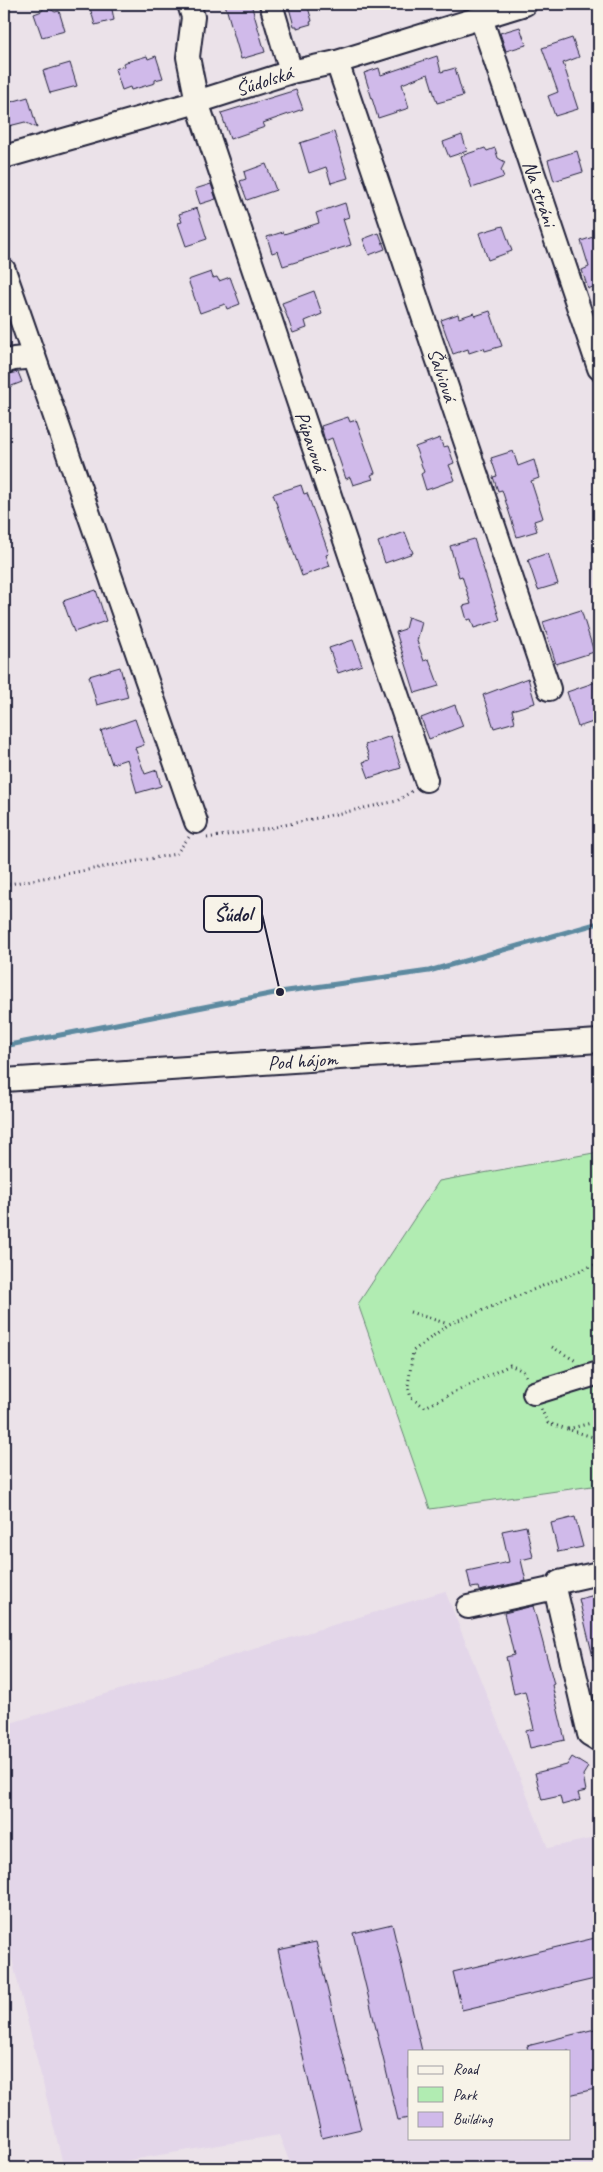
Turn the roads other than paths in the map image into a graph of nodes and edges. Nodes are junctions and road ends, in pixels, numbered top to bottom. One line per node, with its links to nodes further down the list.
1 (189, 4): 7 (street, Púpavová)
2 (271, 4): 6 (street)
3 (525, 4): 4 (street, Šúdolská)
4 (481, 18): 5 (street, Šúdolská); 12 (street, Na stráni)
5 (337, 62): 6 (street, Šúdolská); 13 (street, Šalviová)
6 (291, 72): 7 (street, Šúdolská)
7 (197, 102): 8 (street, Šúdolská); 14 (street, Púpavová)
8 (4, 157)
9 (4, 270): 10 (street)
10 (34, 357): 11 (street); 15 (street)
11 (4, 362)
12 (599, 368)
13 (548, 688)
14 (426, 780)
15 (195, 832)
16 (599, 1041): 17 (street, Pod hájom)
17 (4, 1080)
18 (599, 1373): 19 (street)
19 (534, 1393)
20 (599, 1573): 21 (street)
21 (555, 1588): 22 (street); 23 (street)
22 (468, 1607)
23 (599, 1740)

